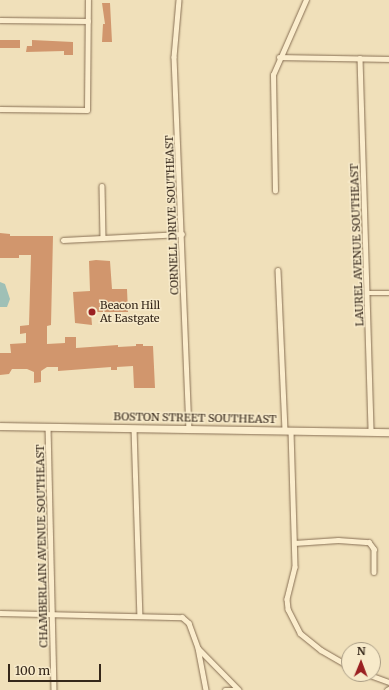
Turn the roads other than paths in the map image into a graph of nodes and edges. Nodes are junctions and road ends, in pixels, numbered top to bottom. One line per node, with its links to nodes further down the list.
1 (88, 0): 5 (street)
2 (179, 0): 12 (street, CORNELL DRIVE SOUTHEAST)
3 (306, 0): 6 (street)
4 (0, 20): 5 (street)
5 (88, 21): 9 (street)
6 (279, 57): 7 (street); 11 (street)
7 (360, 58): 8 (street); 16 (street, LAUREL AVENUE SOUTHEAST)
8 (389, 59)
9 (0, 109)
10 (102, 186): 13 (street)
11 (275, 191)
12 (182, 234): 13 (street); 21 (street, CORNELL DRIVE SOUTHEAST)
13 (103, 238): 14 (street)
14 (63, 240)
15 (278, 270): 22 (street)
16 (368, 293): 17 (street); 23 (street, LAUREL AVENUE SOUTHEAST)
17 (389, 293)
18 (0, 426): 19 (street, BOSTON STREET SOUTHEAST)
19 (48, 426): 20 (street, BOSTON STREET SOUTHEAST); 28 (street, CHAMBERLAIN AVENUE SOUTHEAST)
20 (134, 428): 21 (street, BOSTON STREET SOUTHEAST); 29 (street)
21 (189, 429): 22 (street, BOSTON STREET SOUTHEAST)
22 (288, 431): 23 (street, BOSTON STREET SOUTHEAST); 25 (street)
23 (371, 432): 24 (street, BOSTON STREET SOUTHEAST)
24 (389, 432)
25 (294, 543): 26 (street); 31 (street)
26 (374, 572)
27 (0, 613): 28 (street)
28 (52, 614): 29 (street); 32 (street, CHAMBERLAIN AVENUE SOUTHEAST)
29 (140, 615): 30 (street)
30 (198, 648): 33 (street); 36 (street)
31 (341, 661)
32 (54, 690)
33 (206, 690)
34 (225, 690): 35 (street)
35 (235, 690)
36 (239, 690)

